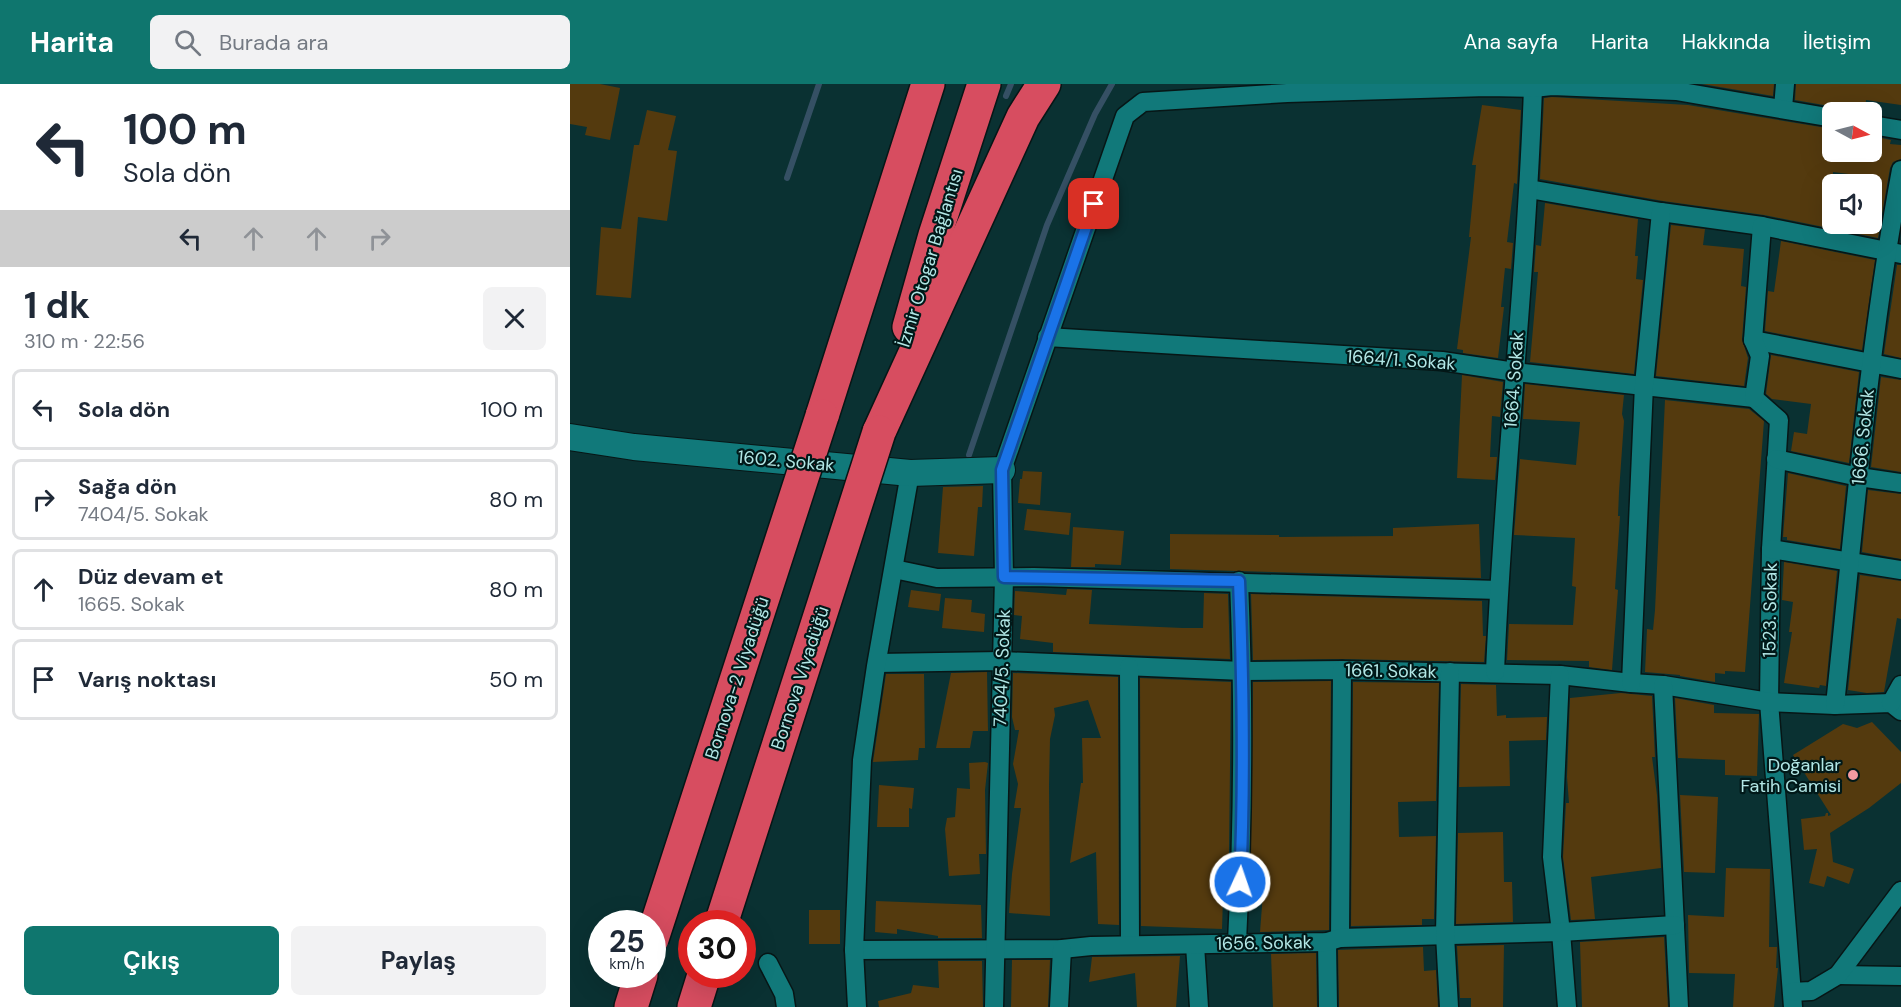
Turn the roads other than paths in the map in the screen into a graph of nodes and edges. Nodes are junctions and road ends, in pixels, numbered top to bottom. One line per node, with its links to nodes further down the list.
1 (928, 84): 53 (highway, Bornova-2 Viyadüğü, bridge)
2 (984, 84): 24 (highway, İzmir Otogar Bağlantısı)
3 (1044, 84): 24 (highway)
4 (1785, 84): 8 (street)
5 (1552, 85): 6 (street, 7404/5. Sokak); 7 (street, 7404/5. Sokak)
6 (1533, 88): 13 (street, 1664. Sokak); 17 (street, 7404/5. Sokak)
7 (1676, 88): 8 (street, 7404/5. Sokak)
8 (1783, 108): 9 (street, 7404/5. Sokak)
9 (1822, 116)
10 (1882, 127): 11 (street)
11 (1901, 130)
12 (1901, 170): 16 (street, 1666. Sokak)
13 (1529, 189): 14 (street); 21 (street, 1664. Sokak)
14 (1661, 212): 15 (street); 22 (street)
15 (1762, 225): 16 (street); 18 (street)
16 (1893, 253): 19 (street, 1666. Sokak)
17 (1047, 337): 21 (street, 1664/1. Sokak); 27 (street, 7404/5. Sokak)
18 (1753, 340): 19 (street); 23 (street)
19 (1870, 363): 20 (street); 29 (street, 1666. Sokak)
20 (1901, 369)
21 (1515, 372): 22 (street, 1664/1. Sokak); 37 (street, 1664. Sokak)
22 (1644, 385): 23 (street, 1664/1. Sokak); 46 (street)
23 (1754, 398): 26 (street, 1523. Sokak)
24 (879, 432): 54 (highway, Bornova Viyadüğü, bridge)
25 (570, 437): 28 (street, 1602. Sokak)
26 (1776, 459): 29 (street); 31 (street, 1523. Sokak)
27 (1002, 470): 28 (street, 1602. Sokak); 35 (street, 7404/5. Sokak)
28 (910, 473): 33 (street)
29 (1859, 477): 30 (street); 32 (street, 1666. Sokak)
30 (1901, 483)
31 (1771, 549): 32 (street); 49 (street, 1523. Sokak)
32 (1850, 562): 34 (street); 50 (street, 1666. Sokak)
33 (894, 569): 35 (street); 39 (street)
34 (1901, 570)
35 (1004, 577): 36 (street); 38 (street, 7404/5. Sokak)
36 (1239, 581): 37 (street); 42 (street)
37 (1499, 590): 44 (street, 1664. Sokak)
38 (1002, 662): 39 (street, 1661. Sokak); 40 (street, 1661. Sokak); 62 (street, 7404/5. Sokak)
39 (877, 663): 64 (street)
40 (1129, 667): 42 (street, 1661. Sokak); 60 (street)
41 (1342, 670): 42 (street, 1661. Sokak); 43 (street, 1661. Sokak); 58 (street)
42 (1242, 671): 59 (street)
43 (1450, 672): 44 (street, 1661. Sokak); 57 (street)
44 (1495, 672): 45 (street, 1661. Sokak)
45 (1560, 675): 46 (street, 1661. Sokak); 56 (street)
46 (1631, 683): 47 (street, 1661. Sokak)
47 (1663, 685): 49 (street, 1661. Sokak); 55 (street)
48 (1901, 685): 51 (street)
49 (1769, 702): 50 (street, 1661. Sokak); 70 (street, 1523. Sokak)
50 (1835, 705): 51 (street, 1661. Sokak)
51 (1896, 707)
52 (1901, 891): 66 (street)
53 (661, 910)
54 (725, 910)
55 (1675, 925): 56 (street, 1656. Sokak); 81 (street)
56 (1561, 932): 57 (street, 1656. Sokak); 80 (street)
57 (1445, 935): 58 (street, 1656. Sokak); 79 (street)
58 (1334, 940): 59 (street, 1656. Sokak); 78 (street)
59 (1237, 942): 61 (street, 1656. Sokak)
60 (1130, 945): 61 (street, 1656. Sokak); 63 (street, 1656. Sokak)
61 (1195, 945): 77 (street)
62 (994, 949): 63 (street, 1656. Sokak); 64 (street, 1656. Sokak); 75 (street, 7404/5. Sokak)
63 (1062, 949): 76 (street)
64 (854, 950): 74 (street)
65 (768, 963): 73 (street)
66 (1838, 975): 67 (street); 70 (street)
67 (1901, 976)
68 (637, 988): 71 (highway)
69 (700, 988): 72 (highway)
70 (1793, 1000)
71 (631, 1007)
72 (694, 1007)
73 (786, 1007)
74 (857, 1007)
75 (994, 1007)
76 (1059, 1007)
77 (1199, 1007)
78 (1328, 1007)
79 (1449, 1007)
80 (1567, 1007)
81 (1679, 1007)

